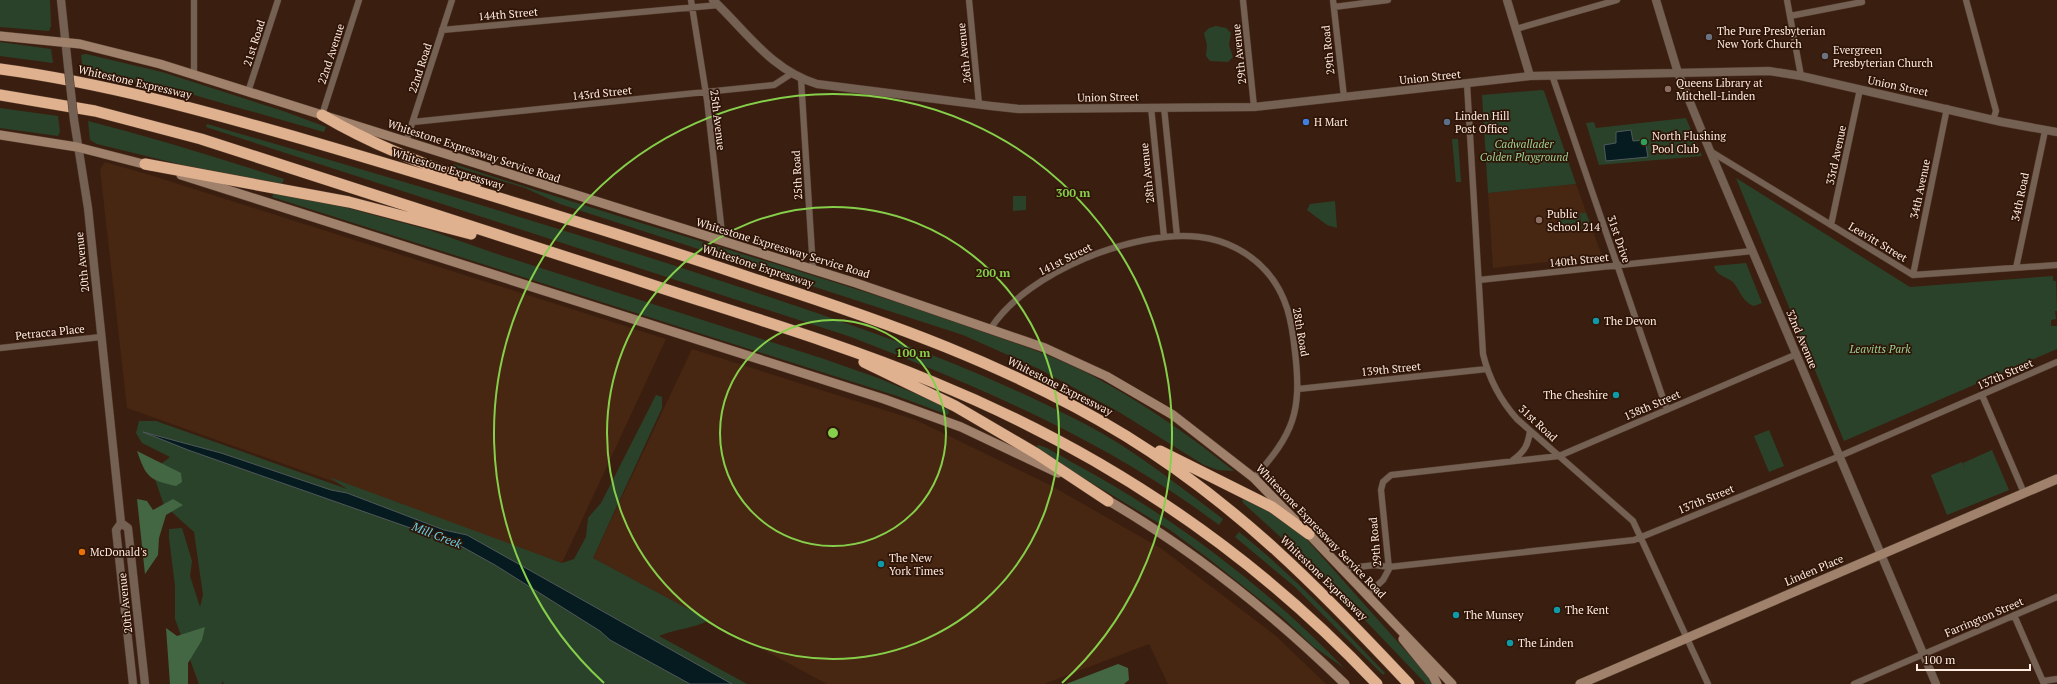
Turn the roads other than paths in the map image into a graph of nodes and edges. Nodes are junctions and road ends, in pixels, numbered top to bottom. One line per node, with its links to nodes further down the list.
1 (61, 0): 24 (street, 20th Avenue)
2 (194, 0): 27 (street)
3 (278, 0): 35 (street, 21st Road)
4 (351, 0): 15 (street)
5 (452, 0): 22 (street, 22nd Road)
6 (969, 0): 39 (street, 26th Avenue)
7 (1243, 0): 41 (street, 29th Avenue)
8 (1333, 0): 19 (street, 29th Road)
9 (1388, 0): 19 (street)
10 (1507, 0): 21 (street)
11 (1617, 0): 21 (street)
12 (1656, 0): 26 (street, 32nd Avenue)
13 (1787, 0): 20 (street)
14 (1966, 0): 45 (street)
15 (359, 1): 44 (street, 22nd Avenue)
16 (716, 2): 18 (street, 144th Street); 28 (street, Union Street)
17 (1862, 2): 20 (street)
18 (692, 3): 22 (street, 144th Street); 36 (street, 25th Avenue)
19 (1334, 8): 38 (street, 29th Road)
20 (1790, 16): 31 (street)
21 (1516, 29): 30 (street)
22 (442, 30): 46 (street, 22nd Road)
23 (0, 36): 24 (main road, Whitestone Expressway Service Road)
24 (65, 42): 27 (main road, Whitestone Expressway Service Road); 51 (street, 20th Avenue, bridge)
25 (0, 69): 55 (highway, Whitestone Expressway)
26 (1678, 73): 29 (street, Union Street); 31 (street, Union Street); 52 (street, 32nd Avenue)
27 (194, 74): 35 (main road, Whitestone Expressway Service Road)
28 (791, 74): 32 (street, Union Street); 36 (street, 143rd Street)
29 (1552, 75): 30 (street, Union Street); 61 (street, 31st Drive)
30 (1530, 76): 33 (street, Union Street)
31 (1801, 76): 34 (street, Union Street)
32 (801, 79): 39 (street, Union Street); 63 (street, 25th Road)
33 (1467, 84): 38 (street, Union Street); 66 (street, 31st Road)
34 (1860, 89): 43 (street, Union Street); 54 (street, 33rd Avenue)
35 (248, 92): 44 (main road, Whitestone Expressway Service Road)
36 (705, 93): 46 (street, 143rd Street); 58 (street, 25th Avenue)
37 (0, 95): 64 (highway)
38 (1344, 97): 41 (street, Union Street)
39 (979, 104): 42 (street, Union Street)
40 (1164, 107): 41 (street, Union Street); 42 (street, Union Street); 56 (street, 28th Avenue)
41 (1254, 107)
42 (1151, 108): 57 (street, 28th Avenue)
43 (1947, 108): 45 (street, Union Street); 65 (street, 34th Avenue)
44 (322, 115): 50 (main road, Whitestone Expressway Service Road); 55 (highway)
45 (1993, 120): 47 (street, Union Street)
46 (413, 122): 50 (street, 22nd Road)
47 (2045, 131): 48 (street, Union Street); 62 (street, 34th Road)
48 (2057, 132)
49 (0, 135): 51 (main road)
50 (406, 142): 58 (main road, Whitestone Expressway Service Road)
51 (77, 147): 53 (main road); 69 (street, 20th Avenue)
52 (1710, 151): 54 (street, Leavitt Street); 59 (street, 32nd Avenue)
53 (145, 164): 64 (highway); 86 (main road)
54 (1831, 225): 65 (street, Leavitt Street)
55 (617, 234): 77 (highway, Whitestone Expressway)
56 (1177, 236): 57 (street, 28th Road); 74 (street, 28th Road)
57 (1164, 238): 67 (street, 141st Street)
58 (723, 242): 63 (main road, Whitestone Expressway Service Road)
59 (1752, 251): 61 (street, 140th Street); 71 (street, 32nd Avenue)
60 (2057, 265): 62 (street, Leavitt Street)
61 (1617, 266): 66 (street, 140th Street); 76 (street, 31st Drive)
62 (2016, 268): 65 (street, Leavitt Street)
63 (813, 269): 67 (main road, Whitestone Expressway Service Road)
64 (607, 270): 68 (highway)
65 (1913, 275)
66 (1479, 280): 73 (street, 31st Road)
67 (991, 328): 82 (main road, Whitestone Expressway Service Road)
68 (803, 334): 86 (highway); 104 (highway)
69 (101, 337): 70 (street, Petracca Place); 87 (street, 20th Avenue)
70 (0, 348)
71 (1797, 354): 76 (street, 138th Street); 80 (street, 32nd Avenue)
72 (2057, 362): 75 (street, 137th Street)
73 (1487, 369): 74 (street, 139th Street); 78 (street, 31st Road)
74 (1298, 389): 82 (street, 28th Road)
75 (1982, 395): 80 (street, 137th Street); 85 (street)
76 (1666, 410): 79 (street, 138th Street)
77 (1093, 416): 88 (highway); 105 (highway, Whitestone Expressway)
78 (1530, 431): 79 (street, 31st Road); 81 (street)
79 (1559, 456): 81 (street, 138th Street); 89 (street, 31st Road)
80 (1840, 456): 89 (street, 137th Street); 90 (street, 32nd Avenue)
81 (1512, 461): 84 (street, 138th Street)
82 (1254, 478): 88 (main road, Whitestone Expressway Service Road)
83 (2057, 479): 85 (main road, Linden Place)
84 (1384, 480): 91 (street, 29th Road)
85 (2024, 493): 90 (main road, Linden Place)
86 (1108, 501): 103 (main road)
87 (121, 522): 101 (street, 20th Avenue); 102 (street, 20th Avenue)
88 (1309, 534): 92 (main road, Whitestone Expressway Service Road)
89 (1641, 537): 91 (street, 137th Street); 97 (street, 31st Road)
90 (1881, 554): 97 (main road, Linden Place); 98 (street, 32nd Avenue)
91 (1389, 567): 92 (street, 137th Street); 93 (street, 29th Road)
92 (1342, 568): 93 (main road, Whitestone Expressway Service Road)
93 (1367, 595): 96 (main road, Whitestone Expressway Service Road)
94 (2057, 597): 95 (street, Farrington Street)
95 (2014, 615): 98 (street, Farrington Street); 100 (street)
96 (1392, 621): 106 (main road); 107 (main road, Whitestone Expressway Service Road)
97 (1688, 637): 108 (main road, Linden Place); 109 (street, 31st Road)
98 (1923, 654): 110 (street, Farrington Street); 111 (street, 32nd Avenue)
99 (2057, 679): 100 (street)
100 (2043, 682)
101 (133, 684)
102 (145, 684)
103 (1345, 684)
104 (1377, 684)
105 (1409, 684)
106 (1437, 684)
107 (1452, 684)
108 (1580, 684)
109 (1708, 684)
110 (1854, 684)
111 (1936, 684)

